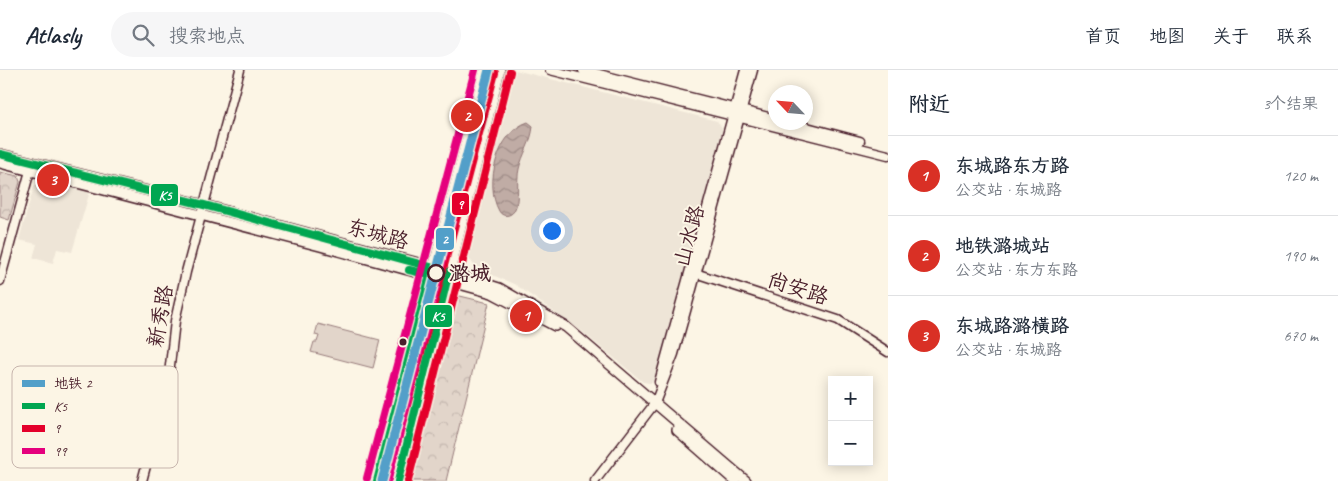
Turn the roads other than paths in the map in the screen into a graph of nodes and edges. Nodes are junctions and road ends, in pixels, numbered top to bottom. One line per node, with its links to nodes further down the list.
1 (240, 70): 17 (street, 新秀路)
2 (485, 70): 19 (main road)
3 (500, 70): 21 (main road)
4 (550, 70): 8 (street)
5 (583, 70): 8 (street)
6 (745, 70): 8 (street, 山水路)
7 (753, 70): 8 (street, 山水路)
8 (736, 113): 9 (street); 13 (street); 20 (street, 山水路)
9 (768, 118)
10 (813, 129): 11 (street)
11 (888, 150)
12 (0, 154): 14 (main road, 东城路)
13 (888, 155)
14 (32, 161): 16 (street); 17 (main road, 东城路)
15 (0, 164): 16 (main road, 东城路)
16 (30, 171): 18 (main road, 东城路); 22 (street)
17 (204, 205): 18 (street, 新秀路); 19 (main road, 东城路)
18 (201, 215): 19 (main road, 东城路); 26 (street, 新秀路)
19 (431, 271): 21 (main road, 东城路); 23 (main road)
20 (694, 273): 25 (street, 尚安路); 27 (street, 山水路)
21 (448, 276): 24 (main road); 27 (main road, 东城路)
22 (0, 281)
23 (423, 302): 24 (main road); 30 (main road)
24 (442, 307): 31 (main road)
25 (888, 352)
26 (170, 366)
27 (653, 404): 32 (street, 山水路); 33 (main road, 东城路); 34 (main road, 东城路)
28 (145, 468): 29 (street, 新秀路)
29 (142, 481)
30 (377, 481)
31 (398, 481)
32 (595, 481)
33 (735, 481)
34 (746, 481)

